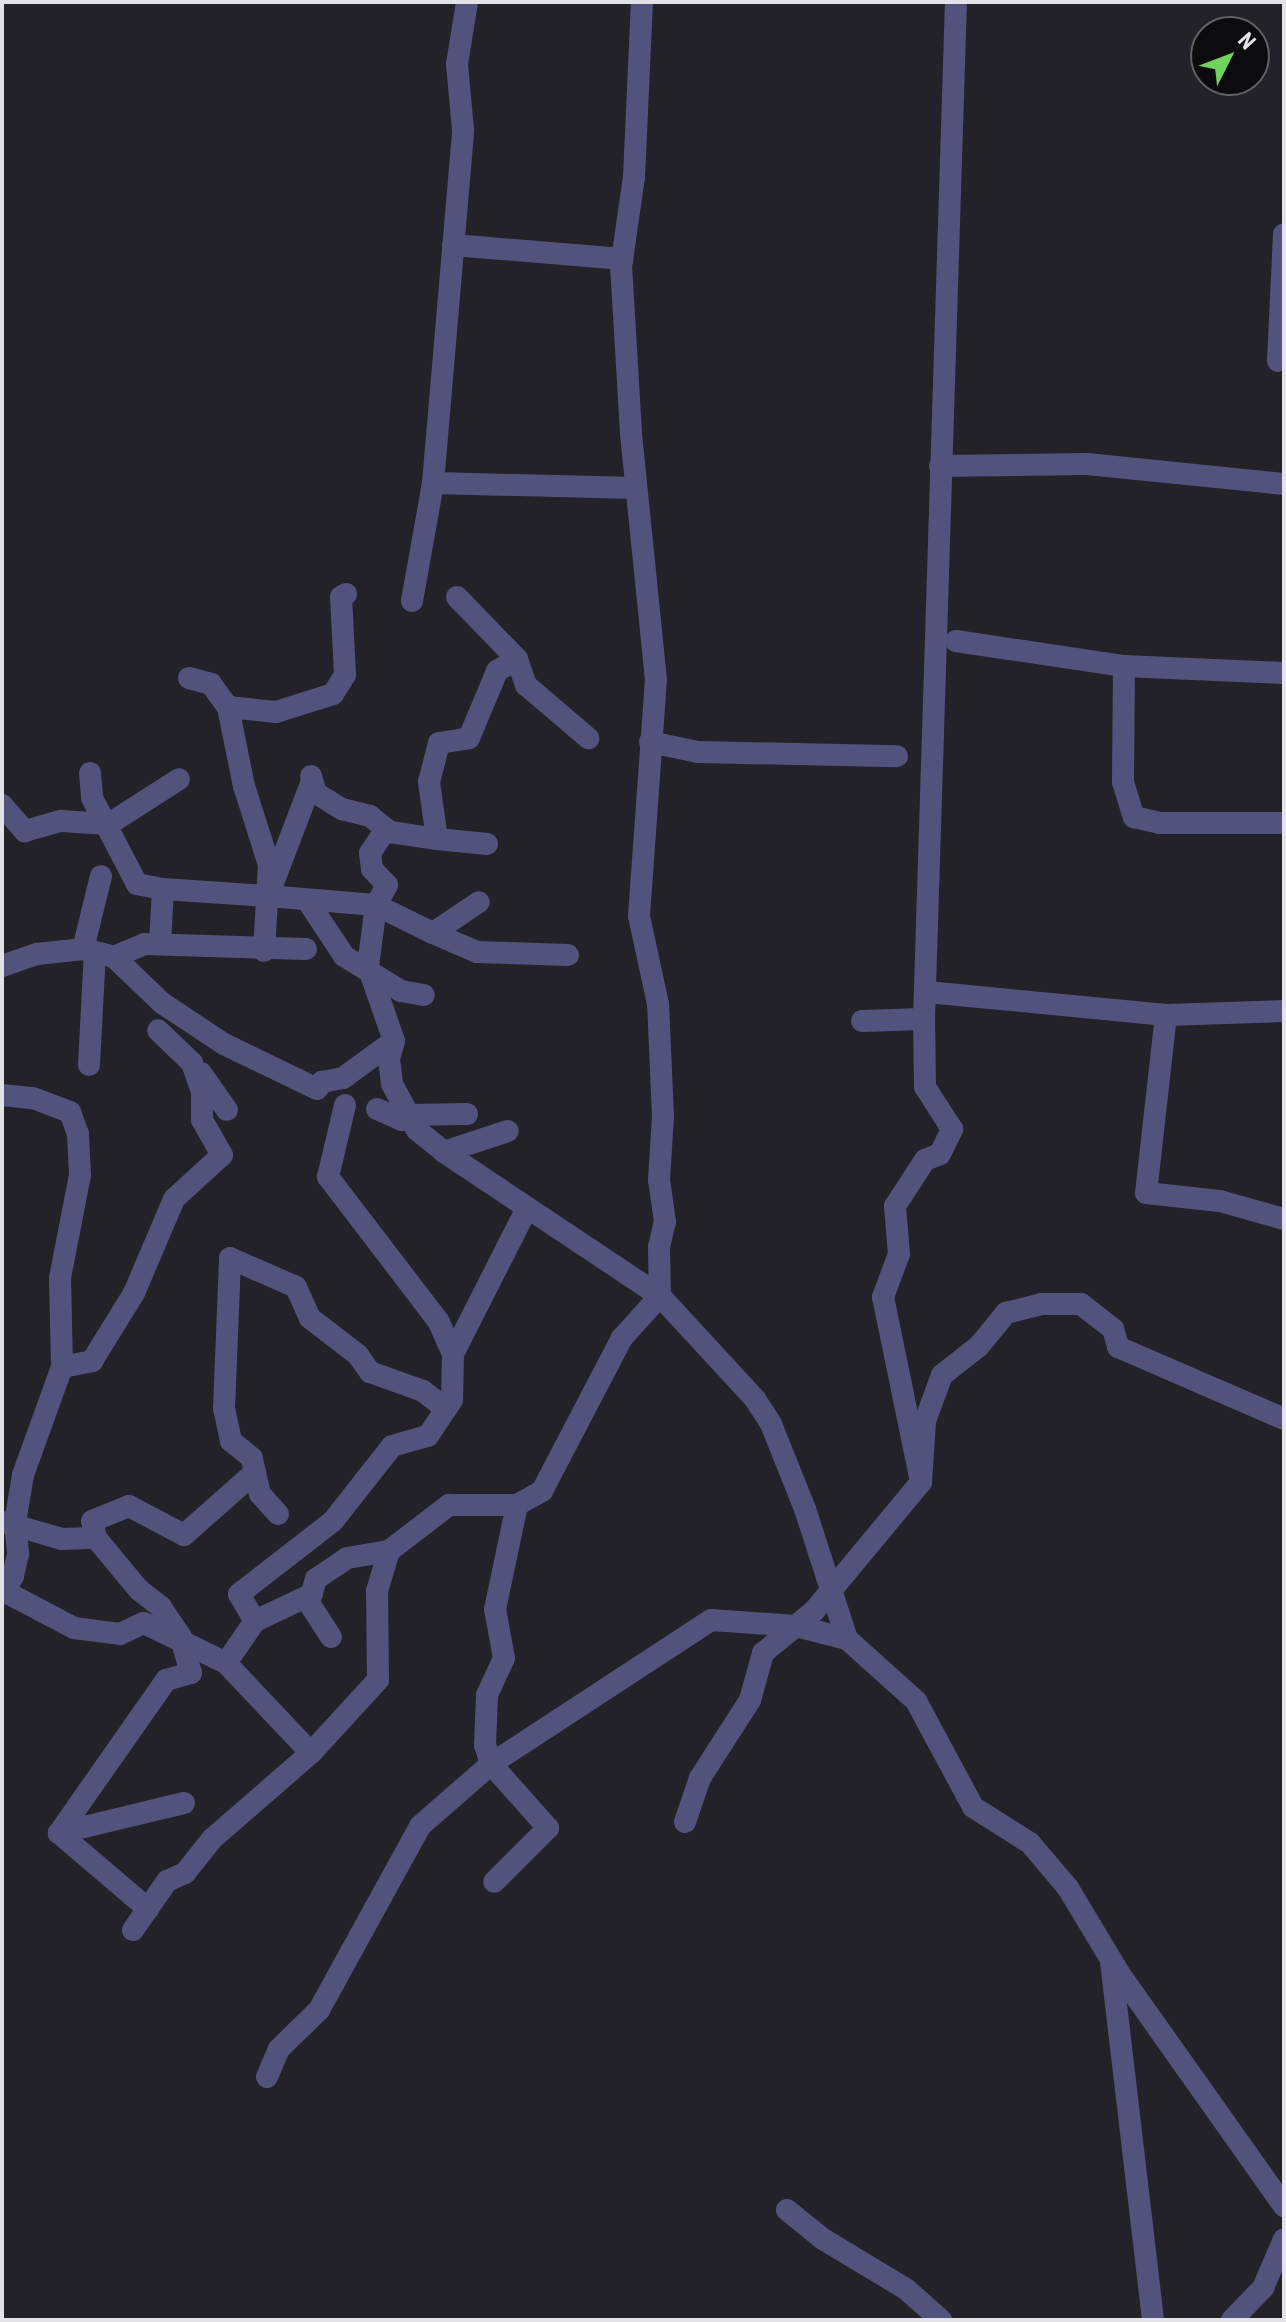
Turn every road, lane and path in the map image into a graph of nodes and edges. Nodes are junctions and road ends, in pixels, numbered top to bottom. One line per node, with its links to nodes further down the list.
1 (467, 2): 5 (street)
2 (642, 2): 6 (street)
3 (956, 2): 8 (street)
4 (1284, 234): 7 (street)
5 (453, 245): 6 (street); 9 (street)
6 (622, 259): 11 (street)
7 (1278, 361)
8 (940, 466): 10 (street); 46 (street)
9 (433, 483): 11 (street); 14 (street)
10 (1284, 484)
11 (635, 488): 22 (street)
12 (346, 594): 20 (street)
13 (457, 597): 16 (street)
14 (412, 601)
15 (956, 641): 17 (street)
16 (517, 659): 21 (street); 30 (street)
17 (1124, 666): 18 (street); 27 (street)
18 (1284, 673)
19 (189, 678): 20 (street)
20 (228, 707): 34 (street)
21 (588, 738)
22 (650, 742): 23 (street); 66 (street)
23 (897, 756)
24 (90, 773): 28 (street)
25 (179, 779): 28 (street)
26 (2, 805): 28 (street)
27 (1284, 823)
28 (109, 824): 33 (street)
29 (386, 829): 30 (street); 34 (street); 37 (street)
30 (437, 839): 31 (street)
31 (487, 844)
32 (101, 876): 42 (street)
33 (163, 889): 34 (street); 39 (street)
34 (268, 896): 35 (street); 41 (street)
35 (307, 900): 37 (street); 45 (street)
36 (479, 902): 38 (street)
37 (376, 905): 38 (street); 45 (street)
38 (433, 933): 43 (street)
39 (160, 943): 41 (street); 42 (street)
40 (306, 949): 41 (street)
41 (264, 951)
42 (97, 953): 44 (street); 53 (street); 55 (street)
43 (568, 955)
44 (2, 966)
45 (368, 966): 47 (street); 53 (street)
46 (927, 992): 49 (street); 50 (street)
47 (424, 995)
48 (1284, 1011): 49 (street)
49 (1166, 1015): 65 (street)
50 (924, 1019): 51 (street); 72 (street)
51 (862, 1021)
52 (158, 1030): 54 (street)
53 (394, 1041): 61 (street)
54 (192, 1063): 59 (street); 68 (street)
55 (89, 1065)
56 (2, 1095): 68 (street)
57 (345, 1105): 67 (street)
58 (377, 1109): 61 (street)
59 (227, 1110)
60 (467, 1114): 61 (street)
61 (409, 1115): 63 (street)
62 (508, 1131): 63 (street)
63 (444, 1152): 64 (street)
64 (526, 1210): 66 (street); 67 (street)
65 (1284, 1219)
66 (660, 1296): 73 (street); 78 (street)
67 (453, 1354): 69 (street)
68 (62, 1367): 75 (street)
69 (446, 1409): 71 (street); 81 (street)
70 (1284, 1419): 72 (street)
71 (254, 1473): 74 (street); 76 (street)
72 (921, 1482): 78 (street)
73 (517, 1505): 77 (street); 88 (street)
74 (278, 1514)
75 (8, 1522): 76 (street); 79 (street)
76 (96, 1538): 85 (street)
77 (389, 1551): 80 (street); 87 (street)
78 (833, 1585): 82 (street); 84 (street)
79 (3, 1592): 85 (street)
80 (312, 1594): 81 (street); 83 (street)
81 (255, 1621): 86 (street)
82 (796, 1626): 84 (street); 88 (street); 90 (street)
83 (331, 1637)
84 (847, 1639): 95 (street)
85 (183, 1642): 86 (street); 91 (street)
86 (226, 1663): 87 (street)
87 (311, 1753): 93 (street)
88 (491, 1764): 92 (street); 96 (street)
89 (184, 1803): 91 (street)
90 (685, 1822)
91 (59, 1833): 93 (street)
92 (494, 1882)
93 (148, 1909): 94 (street)
94 (133, 1930)
95 (1111, 1961): 97 (street); 101 (street)
96 (267, 2077)
97 (1284, 2206)
98 (787, 2210): 100 (street)
99 (1284, 2239): 102 (street)
100 (941, 2320)
101 (1153, 2320)
102 (1232, 2320)

